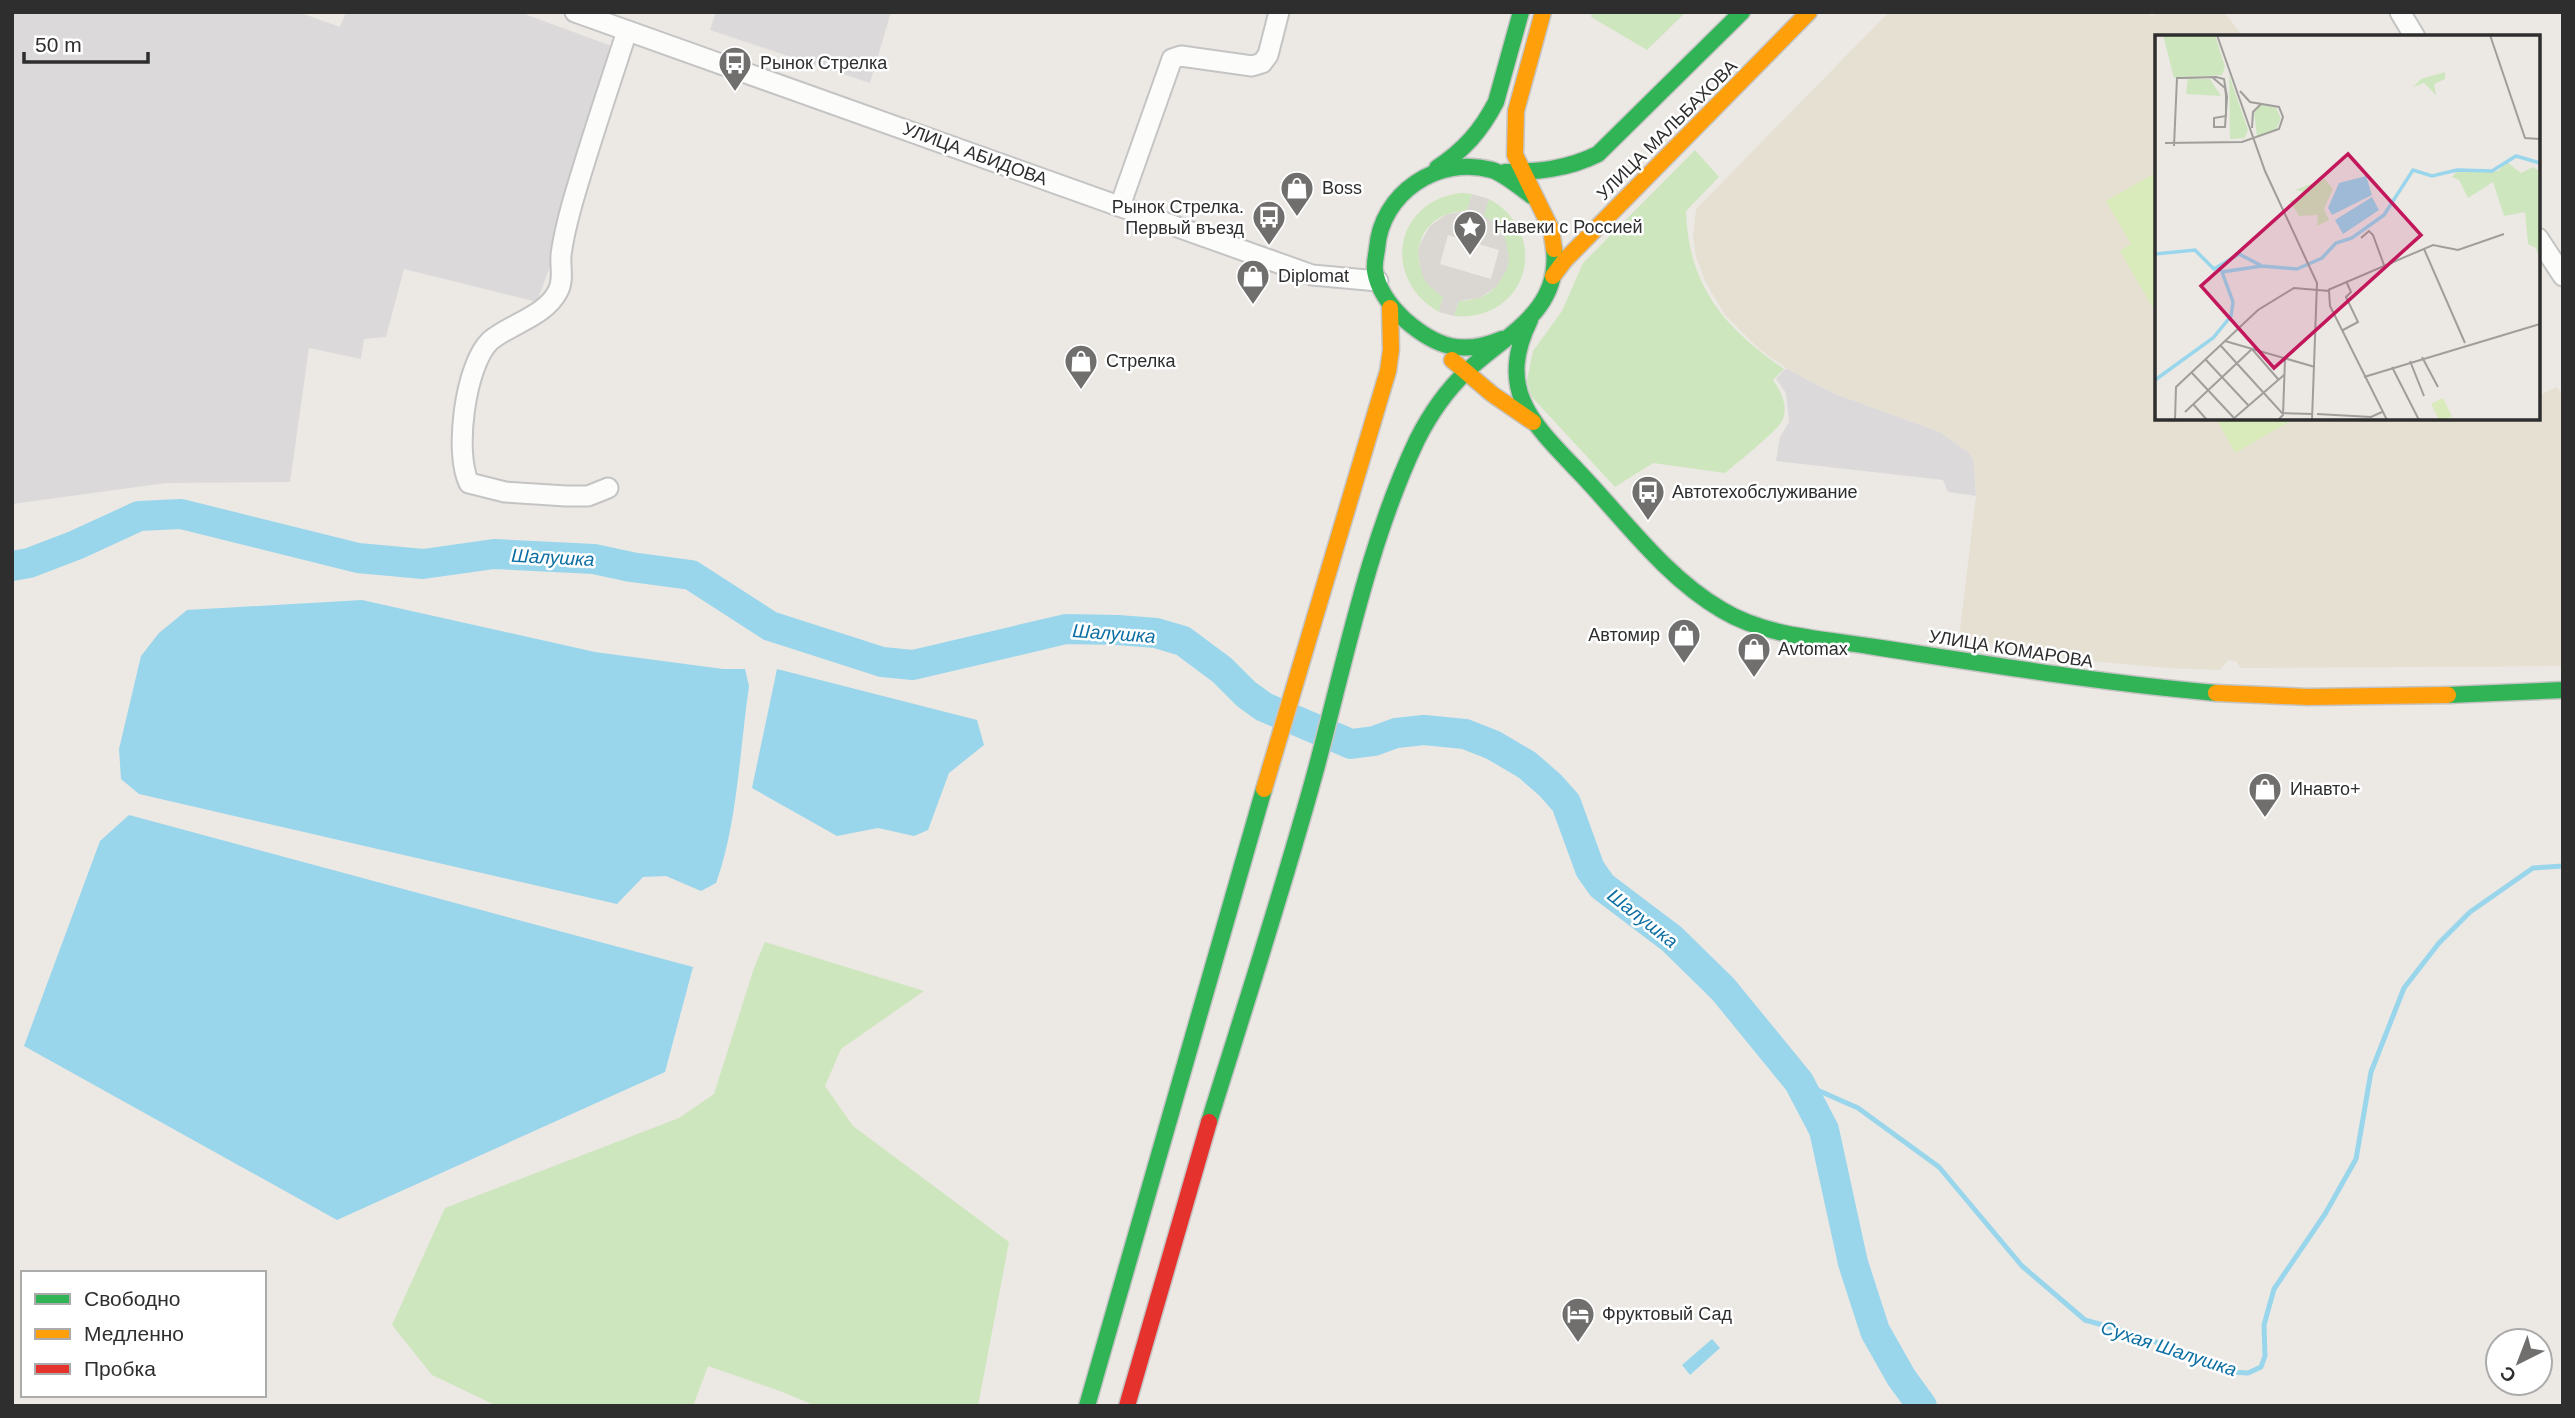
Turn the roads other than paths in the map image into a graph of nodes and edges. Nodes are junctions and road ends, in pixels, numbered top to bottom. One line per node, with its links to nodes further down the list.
1 (575, 12): 8 (street, УЛИЦА АБИДОВА)
2 (1279, 12): 13 (street)
3 (1521, 12): 12 (main road)
4 (1543, 12): 11 (main road)
5 (1742, 12): 11 (main road, УЛИЦА МАЛЬБАХОВА)
6 (1809, 12): 16 (main road, УЛИЦА МАЛЬБАХОВА)
7 (2400, 12): 9 (street)
8 (627, 31): 13 (street, УЛИЦА АБИДОВА); 25 (street)
9 (2414, 35)
10 (1493, 171): 11 (main road, УЛИЦА МАЛЬБАХОВА); 12 (main road); 14 (main road)
11 (1521, 173): 14 (main road)
12 (1427, 174): 18 (main road)
13 (1120, 206): 18 (street, УЛИЦА АБИДОВА)
14 (1541, 208): 16 (main road)
15 (2540, 241): 17 (street)
16 (1553, 276): 20 (main road)
17 (2563, 276)
18 (1378, 281): 19 (main road)
19 (1390, 308): 21 (main road); 27 (main road)
20 (1530, 320): 22 (main road); 24 (main road)
21 (1410, 329): 22 (main road); 23 (main road)
22 (1517, 331): 23 (main road)
23 (1466, 372): 24 (main road); 28 (main road)
24 (1537, 425): 26 (main road, УЛИЦА КОМАРОВА)
25 (608, 488)
26 (2563, 690)
27 (1087, 1406)
28 (1127, 1406)

